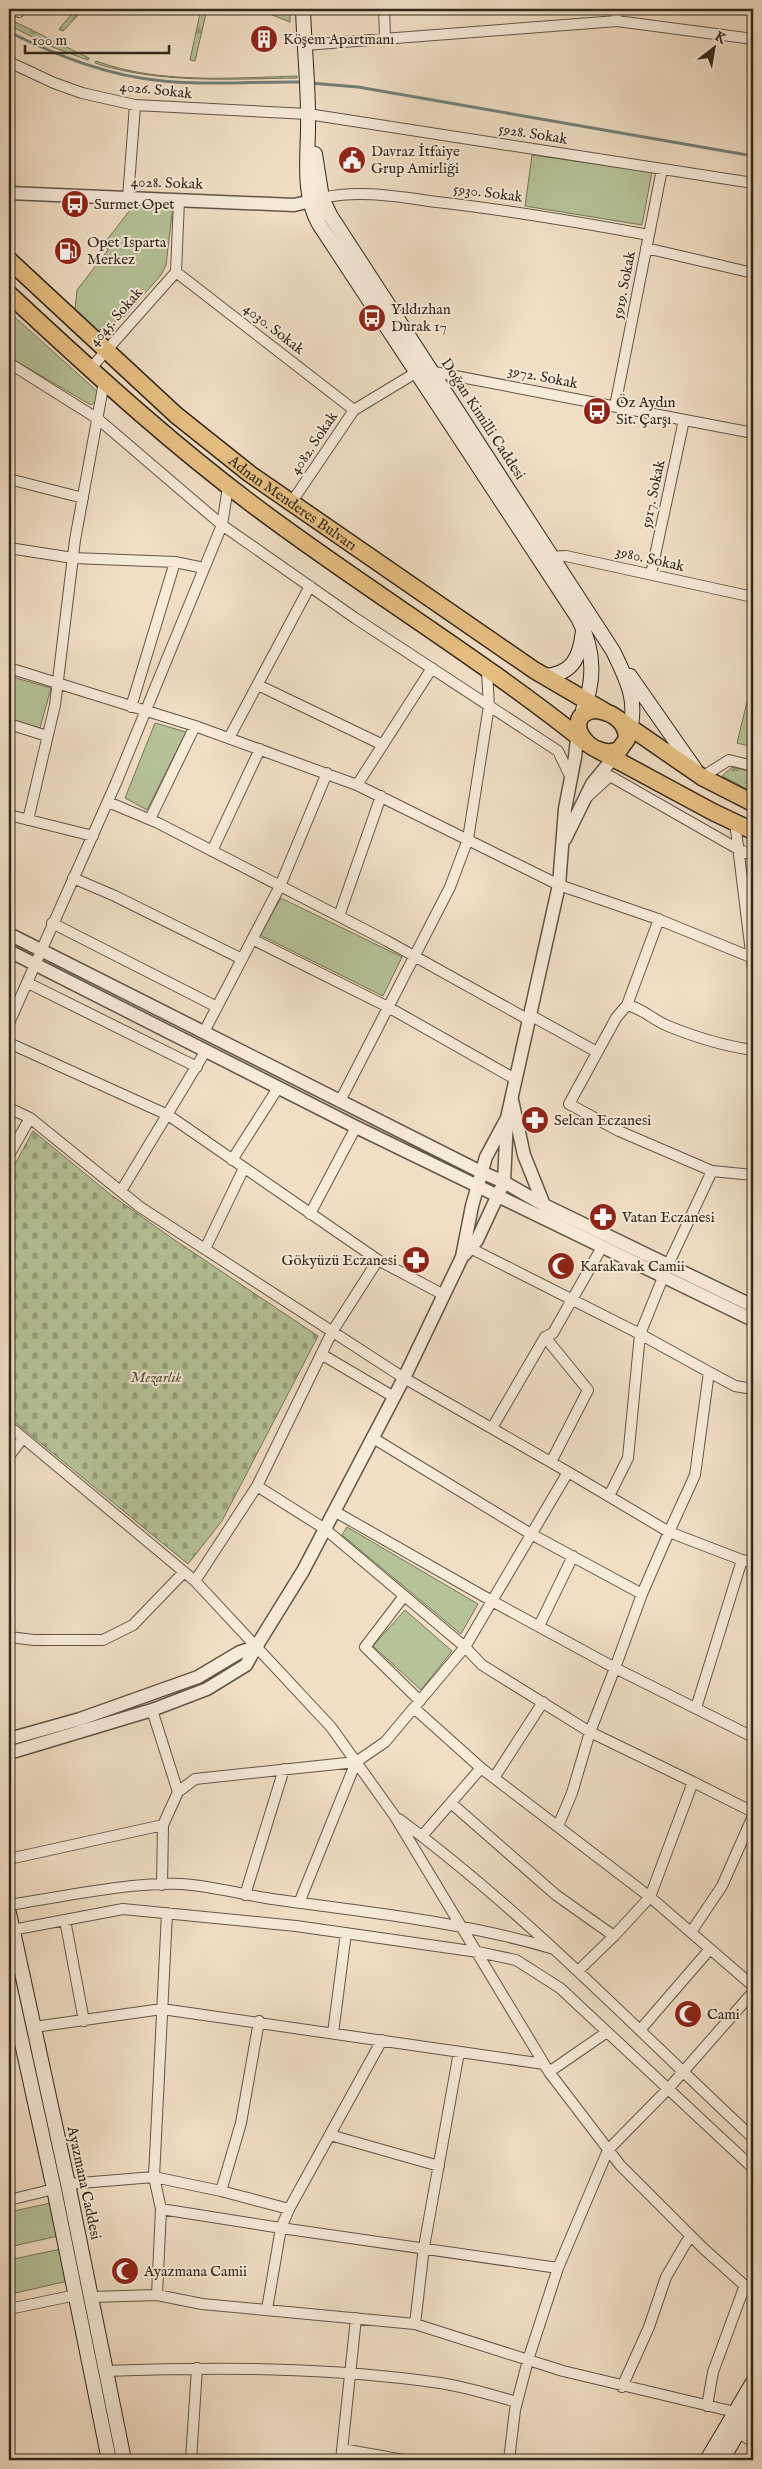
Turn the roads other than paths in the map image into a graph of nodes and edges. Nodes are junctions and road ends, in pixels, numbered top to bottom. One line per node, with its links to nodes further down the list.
1 (303, 9): 7 (main road, Doğan Kimilli Caddesi)
2 (384, 9): 5 (street)
3 (616, 9): 4 (street)
4 (617, 21): 5 (street); 6 (street)
5 (385, 38): 7 (street)
6 (753, 39)
7 (304, 44): 10 (main road, Doğan Kimilli Caddesi)
8 (9, 62): 9 (street, 4026. Sokak)
9 (135, 105): 10 (street, 4026. Sokak); 14 (street)
10 (308, 114): 11 (street, 5928. Sokak); 16 (main road, Doğan Kimilli Caddesi)
11 (662, 169): 12 (street, 5928. Sokak); 17 (street, 5919. Sokak)
12 (753, 183)
13 (9, 194): 14 (street, 4028. Sokak)
14 (128, 198): 15 (street, 4028. Sokak)
15 (180, 200): 16 (street, 4028. Sokak); 20 (street)
16 (316, 200): 17 (street, 5930. Sokak); 26 (main road, Doğan Kimilli Caddesi); 27 (main road, Doğan Kimilli Caddesi)
17 (648, 235): 18 (street, 5919. Sokak)
18 (646, 248): 21 (street); 29 (street, 5919. Sokak)
19 (9, 260): 23 (main road, Adnan Menderes Bulvarı)
20 (176, 272): 23 (street, 4045. Sokak); 30 (street, 4030. Sokak)
21 (753, 273)
22 (9, 294): 25 (main road, Adnan Menderes Bulvarı)
23 (106, 351): 25 (street, 4045. Sokak); 37 (main road, Adnan Menderes Bulvarı)
24 (9, 363): 31 (street)
25 (90, 369): 28 (main road, Adnan Menderes Bulvarı)
26 (432, 371): 27 (street, 3972. Sokak); 29 (street, 3972. Sokak); 40 (main road, Doğan Kimilli Caddesi)
27 (416, 372): 30 (street, 4082. Sokak); 40 (main road, Doğan Kimilli Caddesi)
28 (104, 382): 31 (street); 35 (main road, Adnan Menderes Bulvarı)
29 (615, 406): 32 (street, 3972. Sokak)
30 (354, 410): 37 (street, 4082. Sokak)
31 (98, 419): 36 (street); 38 (street)
32 (684, 420): 33 (street, 3972. Sokak); 44 (street, 5917. Sokak)
33 (753, 433)
34 (9, 479): 36 (street)
35 (228, 487): 38 (street); 51 (main road, Adnan Menderes Bulvarı)
36 (83, 498): 41 (street)
37 (291, 503): 52 (main road, Adnan Menderes Bulvarı)
38 (222, 525): 43 (street); 45 (street)
39 (9, 548): 41 (street)
40 (546, 557): 44 (street, 3980. Sokak); 47 (main road, Doğan Kimilli Caddesi); 48 (main road, Doğan Kimilli Caddesi)
41 (73, 558): 42 (street); 53 (street)
42 (175, 562): 43 (street); 57 (street)
43 (204, 568): 58 (street)
44 (651, 574): 46 (street, 3980. Sokak)
45 (310, 586): 50 (street); 54 (street)
46 (753, 597)
47 (583, 628): 52 (main road); 55 (main road, Doğan Kimilli Caddesi)
48 (613, 650): 65 (main road, Doğan Kimilli Caddesi); 70 (main road)
49 (9, 668): 53 (street)
50 (432, 668): 56 (street); 66 (street)
51 (487, 671): 56 (street); 62 (main road, Adnan Menderes Bulvarı)
52 (543, 676): 55 (main road, Adnan Menderes Bulvarı)
53 (58, 684): 57 (street); 63 (street)
54 (258, 685): 64 (street); 66 (street)
55 (586, 702): 59 (main road, Adnan Menderes Bulvarı); 62 (main road, Doğan Kimilli Caddesi)
56 (489, 706): 71 (street); 83 (street)
57 (131, 707): 58 (street)
58 (144, 711): 61 (street); 75 (street)
59 (604, 711): 62 (main road); 65 (main road, Adnan Menderes Bulvarı)
60 (9, 724): 63 (street)
61 (195, 726): 64 (street); 78 (street)
62 (584, 735): 65 (main road); 71 (street)
63 (47, 736): 79 (street)
64 (229, 738): 67 (street)
65 (622, 738): 70 (main road); 74 (street); 80 (main road)
66 (383, 745): 72 (street)
67 (260, 749): 69 (street); 86 (street)
68 (753, 766): 70 (street)
69 (327, 774): 72 (street); 90 (street)
70 (702, 777): 76 (main road)
71 (571, 778): 84 (street)
72 (357, 785): 73 (street)
73 (380, 796): 83 (street); 91 (street)
74 (584, 801): 84 (street); 85 (street)
75 (108, 802): 78 (street); 82 (street)
76 (753, 803)
77 (9, 815): 79 (street)
78 (150, 819): 86 (street)
79 (28, 820): 82 (street)
80 (735, 822): 81 (main road); 85 (street)
81 (753, 831)
82 (93, 836): 88 (street)
83 (468, 839): 89 (street); 98 (street)
84 (563, 844): 89 (street)
85 (738, 849): 87 (street); 99 (street)
86 (212, 851): 90 (street)
87 (753, 855)
88 (73, 878): 93 (street); 100 (street)
89 (559, 884): 92 (street); 107 (street)
90 (280, 886): 91 (street); 95 (street)
91 (339, 916): 98 (street)
92 (658, 919): 99 (street); 104 (street)
93 (52, 923): 97 (street); 105 (street)
94 (9, 934): 97 (street)
95 (252, 939): 100 (street); 106 (street)
96 (9, 951): 101 (street)
97 (41, 951): 101 (street); 109 (street)
98 (414, 956): 106 (street); 107 (street)
99 (753, 958): 102 (street)
100 (242, 959): 105 (street)
101 (36, 964): 103 (street); 112 (street)
102 (753, 969)
103 (28, 982): 108 (street); 114 (street)
104 (627, 1005): 111 (street); 113 (street)
105 (216, 1007): 109 (street)
106 (388, 1007): 115 (street); 118 (street)
107 (529, 1017): 113 (street); 115 (street)
108 (9, 1023)
109 (204, 1032): 118 (street)
110 (9, 1043): 120 (street)
111 (753, 1050)
112 (206, 1052): 114 (street); 116 (street)
113 (598, 1052): 127 (street)
114 (197, 1067): 120 (street)
115 (515, 1080): 117 (street)
116 (278, 1088): 123 (street); 125 (street)
117 (511, 1096): 122 (street); 134 (street)
118 (340, 1100): 128 (street)
119 (9, 1108): 121 (street)
120 (168, 1115): 125 (street); 132 (street)
121 (30, 1118): 124 (street); 132 (street)
122 (506, 1118): 128 (street); 130 (street)
123 (356, 1127): 131 (street); 135 (street)
124 (9, 1155)
125 (232, 1160): 126 (street)
126 (244, 1168): 135 (street); 137 (street)
127 (712, 1171): 129 (street); 140 (street)
128 (481, 1172): 130 (street); 131 (street)
129 (753, 1175)
130 (504, 1182): 133 (street); 134 (street)
131 (478, 1187): 133 (street); 138 (street)
132 (121, 1191): 137 (street)
133 (499, 1196): 136 (street); 138 (street)
134 (544, 1205): 140 (street)
135 (310, 1214): 139 (street)
136 (602, 1247): 140 (street); 142 (street)
137 (205, 1249): 144 (street)
138 (466, 1253): 141 (street); 142 (street)
139 (378, 1260): 141 (street); 144 (street)
140 (665, 1271): 143 (street); 145 (street)
141 (444, 1295): 149 (street)
142 (572, 1300): 145 (street); 146 (street)
143 (753, 1314)
144 (332, 1332): 147 (street); 149 (street)
145 (640, 1334): 148 (street); 160 (street)
146 (544, 1337): 153 (street); 157 (street)
147 (321, 1354): 151 (street); 159 (street)
148 (709, 1372): 150 (street); 163 (street)
149 (404, 1378): 151 (street); 153 (street)
150 (753, 1389)
151 (394, 1397): 155 (street)
152 (9, 1426): 154 (street)
153 (492, 1428): 157 (street)
154 (23, 1438): 156 (street); 168 (street)
155 (372, 1438): 161 (street); 164 (street)
156 (9, 1456)
157 (551, 1462): 158 (street)
158 (568, 1472): 160 (street); 164 (street)
159 (257, 1486): 162 (street); 169 (street)
160 (609, 1496): 163 (street)
161 (334, 1511): 162 (street); 172 (street)
162 (325, 1529): 171 (street); 175 (street)
163 (669, 1532): 166 (street); 170 (street)
164 (531, 1534): 165 (street); 172 (street)
165 (573, 1556): 170 (street); 173 (street)
166 (742, 1560): 167 (street); 180 (street)
167 (753, 1562)
168 (184, 1572): 169 (street); 174 (street)
169 (195, 1581): 175 (street)
170 (642, 1594): 177 (street)
171 (404, 1596): 176 (street); 179 (street)
172 (492, 1601): 173 (street); 176 (street)
173 (539, 1626): 177 (street)
174 (9, 1637)
175 (256, 1646): 181 (street); 184 (street); 186 (street)
176 (465, 1648): 178 (street); 179 (street)
177 (615, 1668): 180 (street); 182 (street)
178 (543, 1702): 182 (street); 189 (street)
179 (417, 1705): 186 (street); 187 (street)
180 (696, 1708): 183 (street)
181 (152, 1710): 185 (street); 191 (street)
182 (590, 1732): 190 (street); 196 (street)
183 (753, 1737)
184 (9, 1739)
185 (9, 1753)
186 (356, 1762): 188 (street); 194 (street); 202 (street)
187 (481, 1768): 189 (street); 192 (street)
188 (284, 1769): 191 (street); 200 (street)
189 (494, 1778): 196 (street)
190 (693, 1782): 193 (street); 201 (street)
191 (178, 1792): 195 (street)
192 (451, 1803): 197 (street); 211 (street)
193 (753, 1814): 209 (street)
194 (394, 1816): 197 (street); 207 (street)
195 (163, 1825): 198 (street); 199 (street)
196 (558, 1826): 201 (street)
197 (422, 1836): 212 (street)
198 (9, 1859)
199 (162, 1885): 200 (street); 203 (street)
200 (245, 1895): 202 (street)
201 (650, 1897): 209 (street); 211 (street)
202 (299, 1903): 207 (street)
203 (9, 1905)
204 (9, 1913): 208 (main road, Ayazmana Caddesi)
205 (167, 1913): 206 (street); 210 (street); 219 (street)
206 (65, 1920): 208 (street); 220 (street)
207 (460, 1925): 212 (street); 214 (street)
208 (12, 1930): 222 (main road, Ayazmana Caddesi)
209 (691, 1932): 213 (street)
210 (346, 1933): 214 (street); 225 (street)
211 (614, 1936): 215 (street)
212 (554, 1949): 215 (street)
213 (710, 1949): 217 (street); 223 (street)
214 (478, 1952): 224 (street); 228 (street)
215 (578, 1970): 223 (street)
216 (9, 1984): 238 (main road, Ayazmana Caddesi)
217 (753, 1986)
218 (753, 1992): 229 (street)
219 (162, 2009): 220 (street); 221 (street); 236 (street)
220 (84, 2021): 222 (street)
221 (259, 2021): 225 (street); 239 (street)
222 (34, 2027): 237 (main road, Ayazmana Caddesi)
223 (640, 2030): 229 (street)
224 (607, 2032): 228 (street); 230 (street)
225 (333, 2033): 226 (street)
226 (382, 2040): 227 (street); 231 (street)
227 (459, 2052): 228 (street); 234 (street)
228 (547, 2068): 233 (street)
229 (682, 2071): 230 (street); 232 (street)
230 (668, 2089): 233 (street); 235 (street)
231 (330, 2135): 234 (street); 242 (street)
232 (753, 2138)
233 (608, 2150): 244 (street); 246 (street)
234 (439, 2166): 245 (street)
235 (753, 2168)
236 (154, 2176): 237 (street); 239 (street); 241 (street)
237 (68, 2184): 251 (main road, Ayazmana Caddesi)
238 (54, 2189): 240 (street); 249 (main road, Ayazmana Caddesi)
239 (221, 2191): 242 (street)
240 (9, 2200)
241 (161, 2208): 243 (street); 250 (street)
242 (289, 2209): 243 (street)
243 (281, 2228): 245 (street); 253 (street)
244 (690, 2236): 247 (street); 263 (street)
245 (424, 2247): 246 (street); 257 (street)
246 (558, 2268): 258 (street)
247 (745, 2285): 248 (street); 265 (street)
248 (753, 2293)
249 (76, 2295): 252 (street); 256 (main road, Ayazmana Caddesi)
250 (157, 2295): 251 (street); 253 (street)
251 (91, 2297): 254 (main road, Ayazmana Caddesi)
252 (9, 2309)
253 (267, 2309): 255 (street)
254 (95, 2317): 256 (main road); 260 (main road, Ayazmana Caddesi)
255 (356, 2318): 257 (street); 261 (street)
256 (81, 2320): 270 (main road, Ayazmana Caddesi)
257 (415, 2324): 258 (street)
258 (528, 2360): 263 (street); 264 (street)
259 (197, 2368): 260 (street); 261 (street); 272 (street)
260 (106, 2371): 271 (main road, Ayazmana Caddesi)
261 (351, 2373): 264 (street); 269 (street)
262 (753, 2382): 266 (main road)
263 (622, 2387): 265 (street)
264 (518, 2402): 275 (street)
265 (707, 2406): 266 (street)
266 (745, 2413): 267 (main road); 276 (main road)
267 (738, 2433): 268 (street); 277 (main road)
268 (753, 2442)
269 (342, 2449): 273 (street); 274 (street)
270 (109, 2460)
271 (124, 2460)
272 (191, 2460)
273 (341, 2460)
274 (404, 2460)
275 (509, 2460)
276 (707, 2460)
277 (722, 2460)

